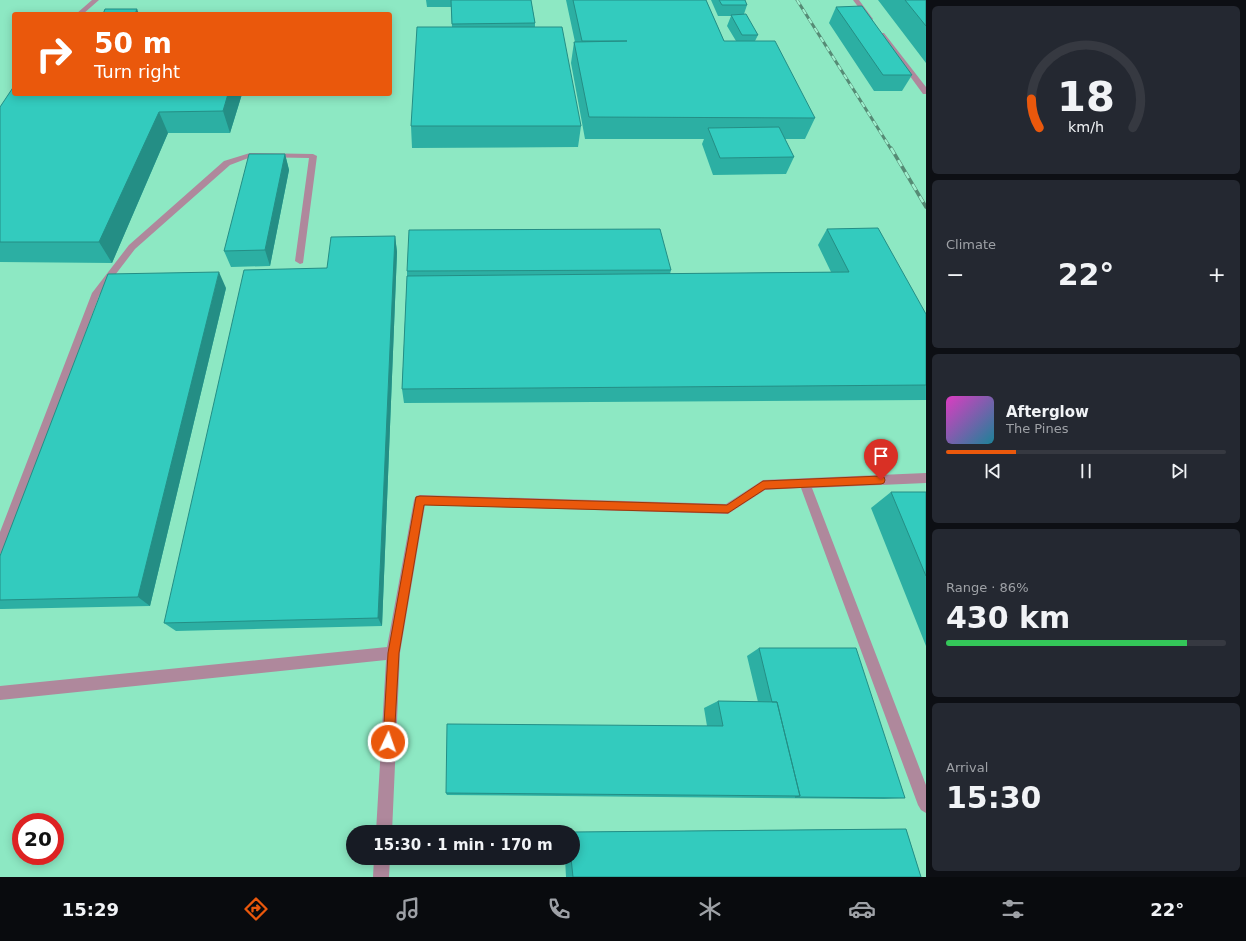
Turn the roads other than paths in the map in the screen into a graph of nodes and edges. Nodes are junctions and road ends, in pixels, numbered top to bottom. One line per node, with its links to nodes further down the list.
1 (96, 0): 3 (lane)
2 (856, 0): 4 (lane)
3 (81, 12)
4 (874, 24)
5 (879, 30): 6 (lane)
6 (926, 92)
7 (300, 262): 10 (lane)
8 (926, 478): 9 (lane)
9 (805, 484): 11 (lane); 13 (lane)
10 (0, 548)
11 (393, 653): 12 (lane); 14 (lane)
12 (0, 694)
13 (926, 805)
14 (384, 825)
15 (382, 865): 16 (lane)
16 (381, 877)

